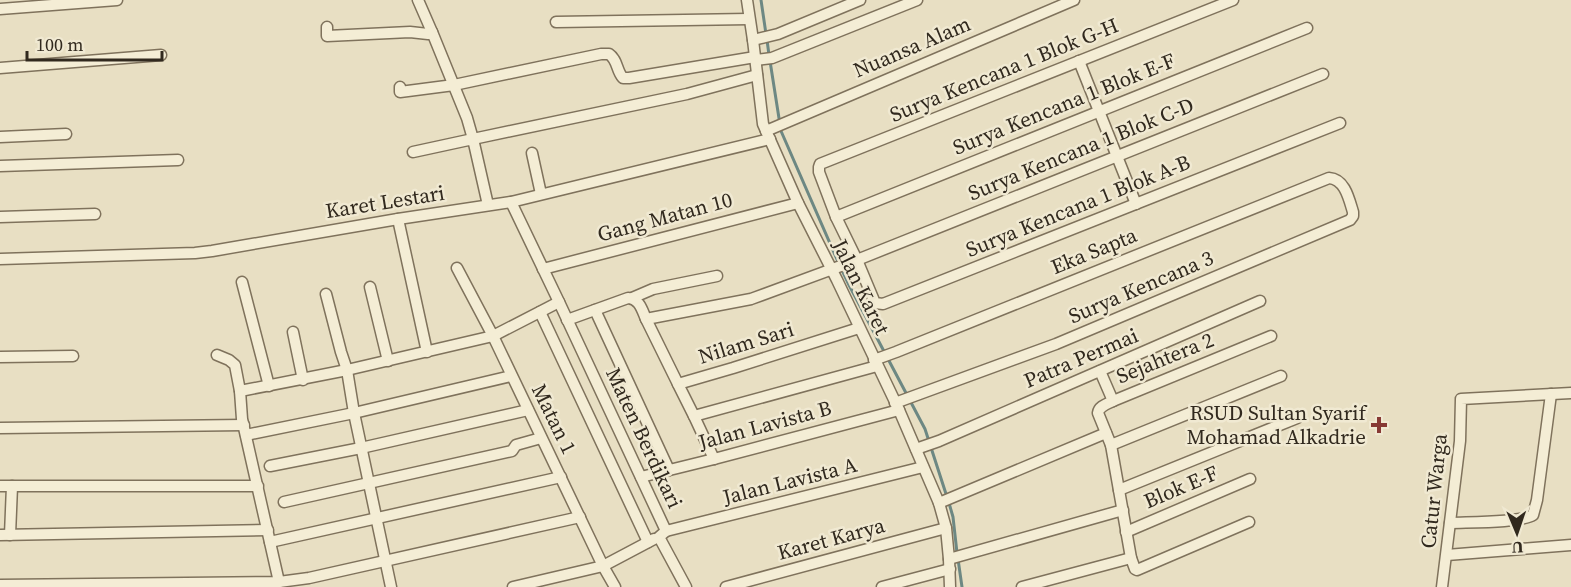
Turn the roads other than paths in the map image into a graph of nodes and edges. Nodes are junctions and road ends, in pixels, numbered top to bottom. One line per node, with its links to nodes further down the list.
1 (117, 0): 8 (street)
2 (418, 0): 13 (street)
3 (747, 0): 9 (street, Jalan Karet)
4 (860, 0): 14 (street)
5 (917, 0): 16 (street)
6 (1074, 0): 25 (street, Nuansa Alam)
7 (1233, 0): 17 (street, Surya Kencana 1 Blok G-H)
8 (0, 9)
9 (749, 19): 10 (street); 14 (street, Jalan Karet)
10 (556, 22)
11 (327, 27): 13 (street)
12 (1307, 28): 23 (street, Surya Kencana 1 Blok E-F)
13 (432, 32): 21 (street)
14 (756, 39): 16 (street, Jalan Karet)
15 (161, 55): 18 (street)
16 (757, 59): 20 (street, Jalan Karet); 21 (street)
17 (1079, 61): 23 (street); 33 (street, Surya Kencana 1 Blok G-H)
18 (0, 68)
19 (1323, 74): 31 (street, Surya Kencana 1 Blok C-D)
20 (757, 75): 25 (street, Jalan Karet); 28 (street)
21 (454, 85): 22 (street); 28 (street)
22 (400, 87)
23 (1099, 111): 31 (street); 43 (street, Surya Kencana 1 Blok E-F)
24 (1340, 123): 39 (street, Surya Kencana 1 Blok A-B)
25 (768, 133): 36 (street, Karet Lestari); 38 (street, Jalan Karet)
26 (66, 134): 27 (street)
27 (0, 137)
28 (473, 140): 29 (street); 40 (street)
29 (413, 152)
30 (531, 153): 36 (street)
31 (1117, 156): 39 (street); 46 (street, Surya Kencana 1 Blok C-D)
32 (178, 160): 34 (street)
33 (823, 162): 43 (street, Surya Kencana 1 Blok A-B)
34 (0, 166)
35 (1329, 178): 70 (street, Eka Sapta); 82 (street, Surya Kencana 3)
36 (541, 194): 37 (street, Karet Lestari)
37 (511, 202): 40 (street, Karet Lestari); 49 (street, Maten Berdikari)
38 (798, 203): 48 (street, Jalan Karet); 49 (street, Gang Matan 10)
39 (1136, 204): 46 (street, Surya Kencana 1 Blok A-B)
40 (488, 205): 44 (street, Karet Lestari)
41 (95, 214): 42 (street)
42 (0, 217)
43 (836, 217): 46 (street, Surya Kencana 1 Blok A-B)
44 (398, 219): 45 (street, Karet Lestari); 65 (street)
45 (0, 259)
46 (855, 260): 48 (street, Surya Kencana 1 Blok C-D)
47 (457, 268): 63 (street, Matan 1)
48 (834, 268): 59 (street, Surya Kencana 1 Blok C-D); 61 (street, Jalan Karet)
49 (543, 269): 56 (street, Maten Berdikari)
50 (717, 276): 54 (street)
51 (242, 282): 77 (street)
52 (370, 287): 69 (street)
53 (326, 294): 71 (street)
54 (632, 298): 57 (street); 59 (street)
55 (1260, 301): 72 (street, Patra Permai)
56 (559, 302): 58 (street); 60 (street, Maten Berdikari)
57 (595, 310): 60 (street); 97 (street)
58 (540, 312): 63 (street); 118 (street)
59 (646, 319): 76 (street)
60 (567, 320): 99 (street, Maten Berdikari)
61 (859, 328): 70 (street, Jalan Karet); 76 (street, Nilam Sari)
62 (293, 332): 75 (street)
63 (493, 336): 65 (street); 73 (street, Matan 1)
64 (1271, 336): 81 (street, Sejahtera 2)
65 (427, 352): 69 (street)
66 (217, 355): 78 (street)
67 (73, 356): 68 (street)
68 (0, 357)
69 (388, 361): 71 (street)
70 (876, 361): 82 (street, Jalan Karet); 85 (street, Eka Sapta)
71 (347, 370): 75 (street); 84 (street)
72 (1100, 371): 81 (street); 93 (street, Patra Permai)
73 (511, 376): 83 (street, Matan 1); 84 (street)
74 (1281, 376): 91 (street)
75 (303, 380): 77 (street)
76 (678, 384): 85 (street, Nilam Sari)
77 (268, 386): 78 (street)
78 (240, 391): 88 (street)
79 (1571, 393): 80 (street)
80 (1551, 394): 112 (street); 112 (street, Catur Warga)
81 (1113, 401): 89 (street, Sejahtera 2)
82 (898, 404): 93 (street, Jalan Karet); 94 (street, Jalan Lavista B)
83 (528, 410): 90 (street, Matan 1); 92 (street)
84 (354, 413): 88 (street); 92 (street)
85 (694, 416): 94 (street, Nilam Sari)
86 (1297, 418): 105 (street)
87 (0, 428): 88 (street)
88 (245, 430): 104 (street)
89 (1106, 433): 91 (street, Sejahtera 2); 107 (street)
90 (541, 438): 98 (street, Matan 1); 101 (street)
91 (1111, 445): 105 (street, Sejahtera 2)
92 (361, 448): 95 (street); 101 (street)
93 (918, 448): 96 (street, Jalan Karet)
94 (714, 459): 97 (street, Jalan Lavista B)
95 (270, 466)
96 (923, 467): 107 (street, Jalan Karet); 115 (street, Jalan Lavista A)
97 (669, 470): 99 (street, Jalan Lavista B)
98 (561, 477): 109 (street, Matan 1); 110 (street)
99 (641, 477): 115 (street, Maten Berdikari)
100 (1250, 479): 114 (street, Blok E-F)
101 (369, 484): 106 (street); 110 (street)
102 (0, 486): 103 (street)
103 (12, 486): 104 (street); 116 (street)
104 (258, 486): 117 (street)
105 (1119, 490): 108 (street, Sejahtera 2)
106 (284, 502)
107 (941, 502): 113 (street, Jalan Karet)
108 (1122, 510): 114 (street, Sejahtera 2); 123 (street)
109 (580, 517): 122 (street); 124 (street, Matan 1)
110 (376, 518): 117 (street); 122 (street)
111 (1249, 522): 121 (street)
112 (1450, 523): 120 (street, Catur Warga)
113 (946, 528): 123 (street, Jalan Karet); 131 (street, Karet Karya)
114 (1126, 532): 121 (street, Sejahtera 2)
115 (663, 534): 118 (street, Jalan Lavista A); 130 (street, Maten Berdikari)
116 (5, 535): 117 (street)
117 (269, 536): 125 (street)
118 (648, 542): 124 (street, Jalan Lavista A)
119 (1571, 545): 120 (street)
120 (1447, 555): 135 (street, Catur Warga)
121 (1131, 558): 134 (street)
122 (385, 560): 125 (street); 127 (street)
123 (951, 562): 132 (street); 133 (street, Jalan Karet)
124 (603, 566): 128 (street, Jalan Lavista A); 129 (street, Matan 1)
125 (279, 582): 126 (street)
126 (0, 585)
127 (391, 587)
128 (513, 587)
129 (615, 587)
130 (686, 587)
131 (726, 587)
132 (882, 587)
133 (950, 587)
134 (1022, 587)
135 (1442, 587)

